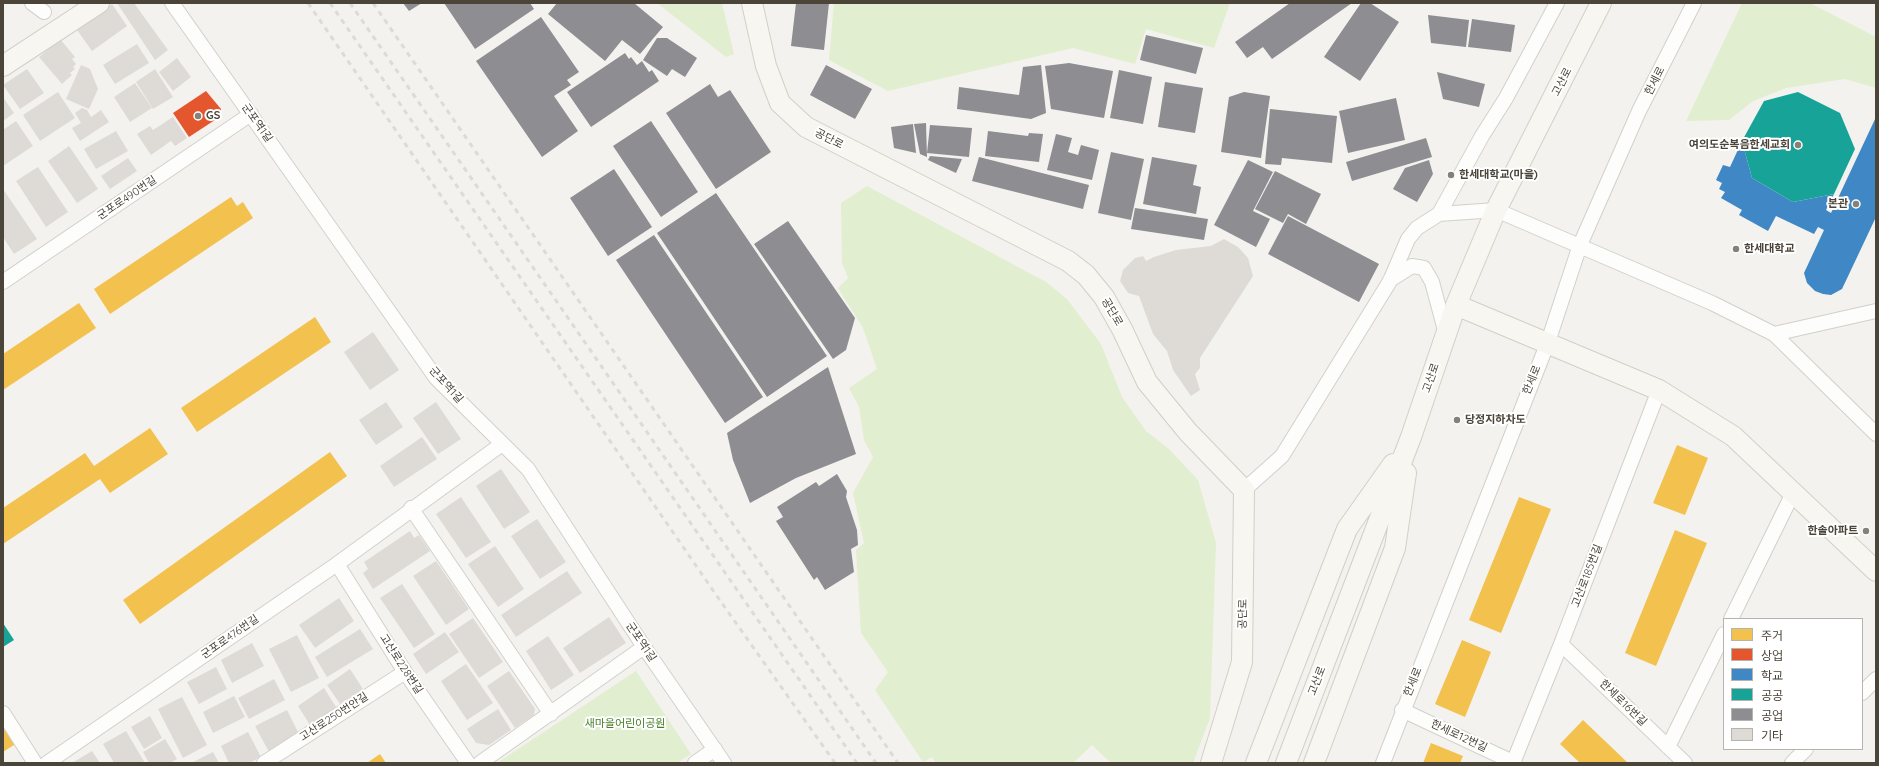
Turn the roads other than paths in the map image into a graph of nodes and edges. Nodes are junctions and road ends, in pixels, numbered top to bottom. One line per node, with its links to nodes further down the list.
1 (32, 3): 8 (street)
2 (99, 3): 9 (street)
3 (172, 3): 10 (street, 군포역1길)
4 (752, 3): 25 (street, 공단로)
5 (1557, 3): 12 (street)
6 (1601, 3): 11 (street, 고산로)
7 (1694, 3): 13 (street, 한세로)
8 (44, 12)
9 (3, 66)
10 (251, 114): 15 (street, 군포로490번길); 24 (street, 군포역1길)
11 (1496, 210): 12 (street); 13 (street); 16 (street, 고산로)
12 (1439, 214): 14 (street)
13 (1580, 246): 19 (street); 20 (street, 한세로)
14 (1390, 281): 18 (street); 25 (street)
15 (3, 282)
16 (1456, 305): 18 (street, 고산로); 20 (street)
17 (1876, 311): 19 (street)
18 (1446, 334): 23 (street, 고산로)
19 (1774, 334): 22 (street)
20 (1548, 342): 21 (street); 37 (street, 한세로)
21 (1659, 390): 26 (street); 32 (street, 고산로185번길)
22 (1876, 434)
23 (1411, 437): 52 (street); 53 (street, 고산로); 54 (street)
24 (502, 444): 27 (street, 군포로476번길); 33 (street, 군포역1길)
25 (1244, 490): 51 (street, 공단로)
26 (1793, 494): 29 (street); 30 (street)
27 (411, 508): 28 (street, 군포로476번길); 39 (street)
28 (337, 564): 34 (street, 고산로228번길); 45 (street, 군포로476번길)
29 (1876, 571)
30 (1731, 618)
31 (1723, 636): 40 (street)
32 (1561, 644): 40 (street, 한세로16번길); 43 (street, 고산로185번길)
33 (644, 647): 39 (street); 41 (street, 군포역1길)
34 (405, 672): 46 (street, 고산로250번안길); 47 (street, 고산로228번길)
35 (1876, 679): 36 (street)
36 (1863, 692)
37 (1402, 710): 43 (street, 한세로12번길); 55 (street, 한세로)
38 (3, 713): 44 (street)
39 (551, 714): 48 (street)
40 (1668, 747): 56 (street, 한세로16번길)
41 (714, 749): 49 (street); 50 (street, 군포역1길)
42 (1805, 750): 57 (street)
43 (1514, 762)
44 (35, 763)
45 (47, 763)
46 (264, 763)
47 (468, 763)
48 (480, 763)
49 (695, 763)
50 (724, 763)
51 (1211, 763)
52 (1256, 763)
53 (1286, 763)
54 (1314, 763)
55 (1383, 763)
56 (1685, 763)
57 (1792, 763)

